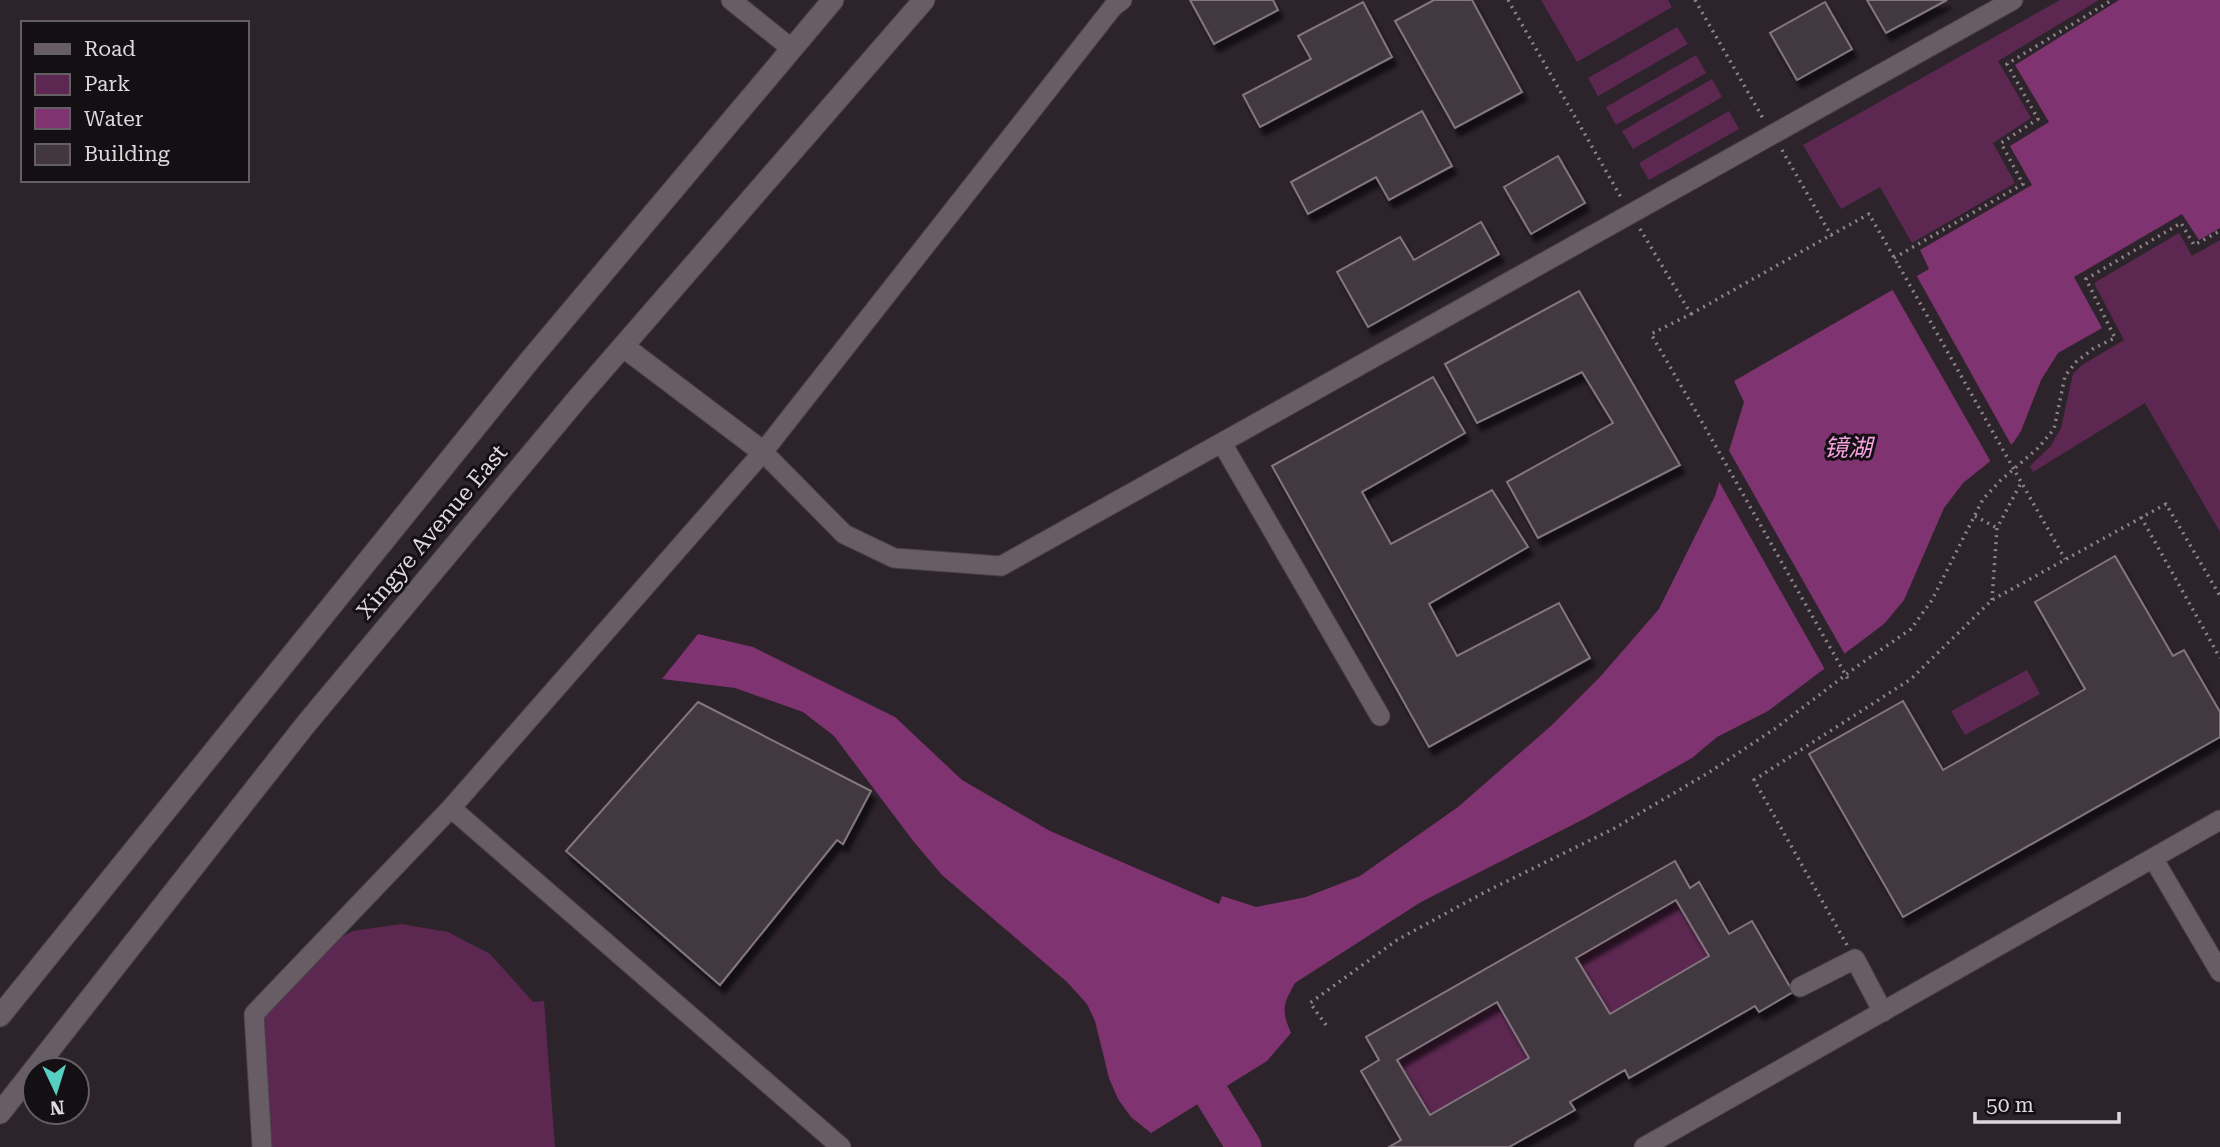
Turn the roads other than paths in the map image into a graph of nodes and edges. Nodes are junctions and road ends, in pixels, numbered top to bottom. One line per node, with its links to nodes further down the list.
1 (731, 0): 6 (street)
2 (833, 0): 6 (main road, Xingye Avenue East)
3 (924, 0): 7 (main road, Xingye Avenue East)
4 (1122, 0): 9 (street)
5 (2013, 0): 8 (street)
6 (792, 49): 17 (main road, Xingye Avenue East)
7 (624, 347): 9 (main road); 18 (main road, Xingye Avenue East)
8 (1222, 443): 9 (street); 10 (street)
9 (763, 452): 11 (street)
10 (1380, 716)
11 (452, 808): 19 (street); 20 (street)
12 (2220, 820): 13 (street)
13 (2153, 858): 14 (street); 16 (street)
14 (2220, 972)
15 (1800, 987): 16 (street)
16 (1883, 1012): 21 (street)
17 (0, 1016)
18 (0, 1113)
19 (262, 1147)
20 (841, 1147)
21 (1644, 1147)

